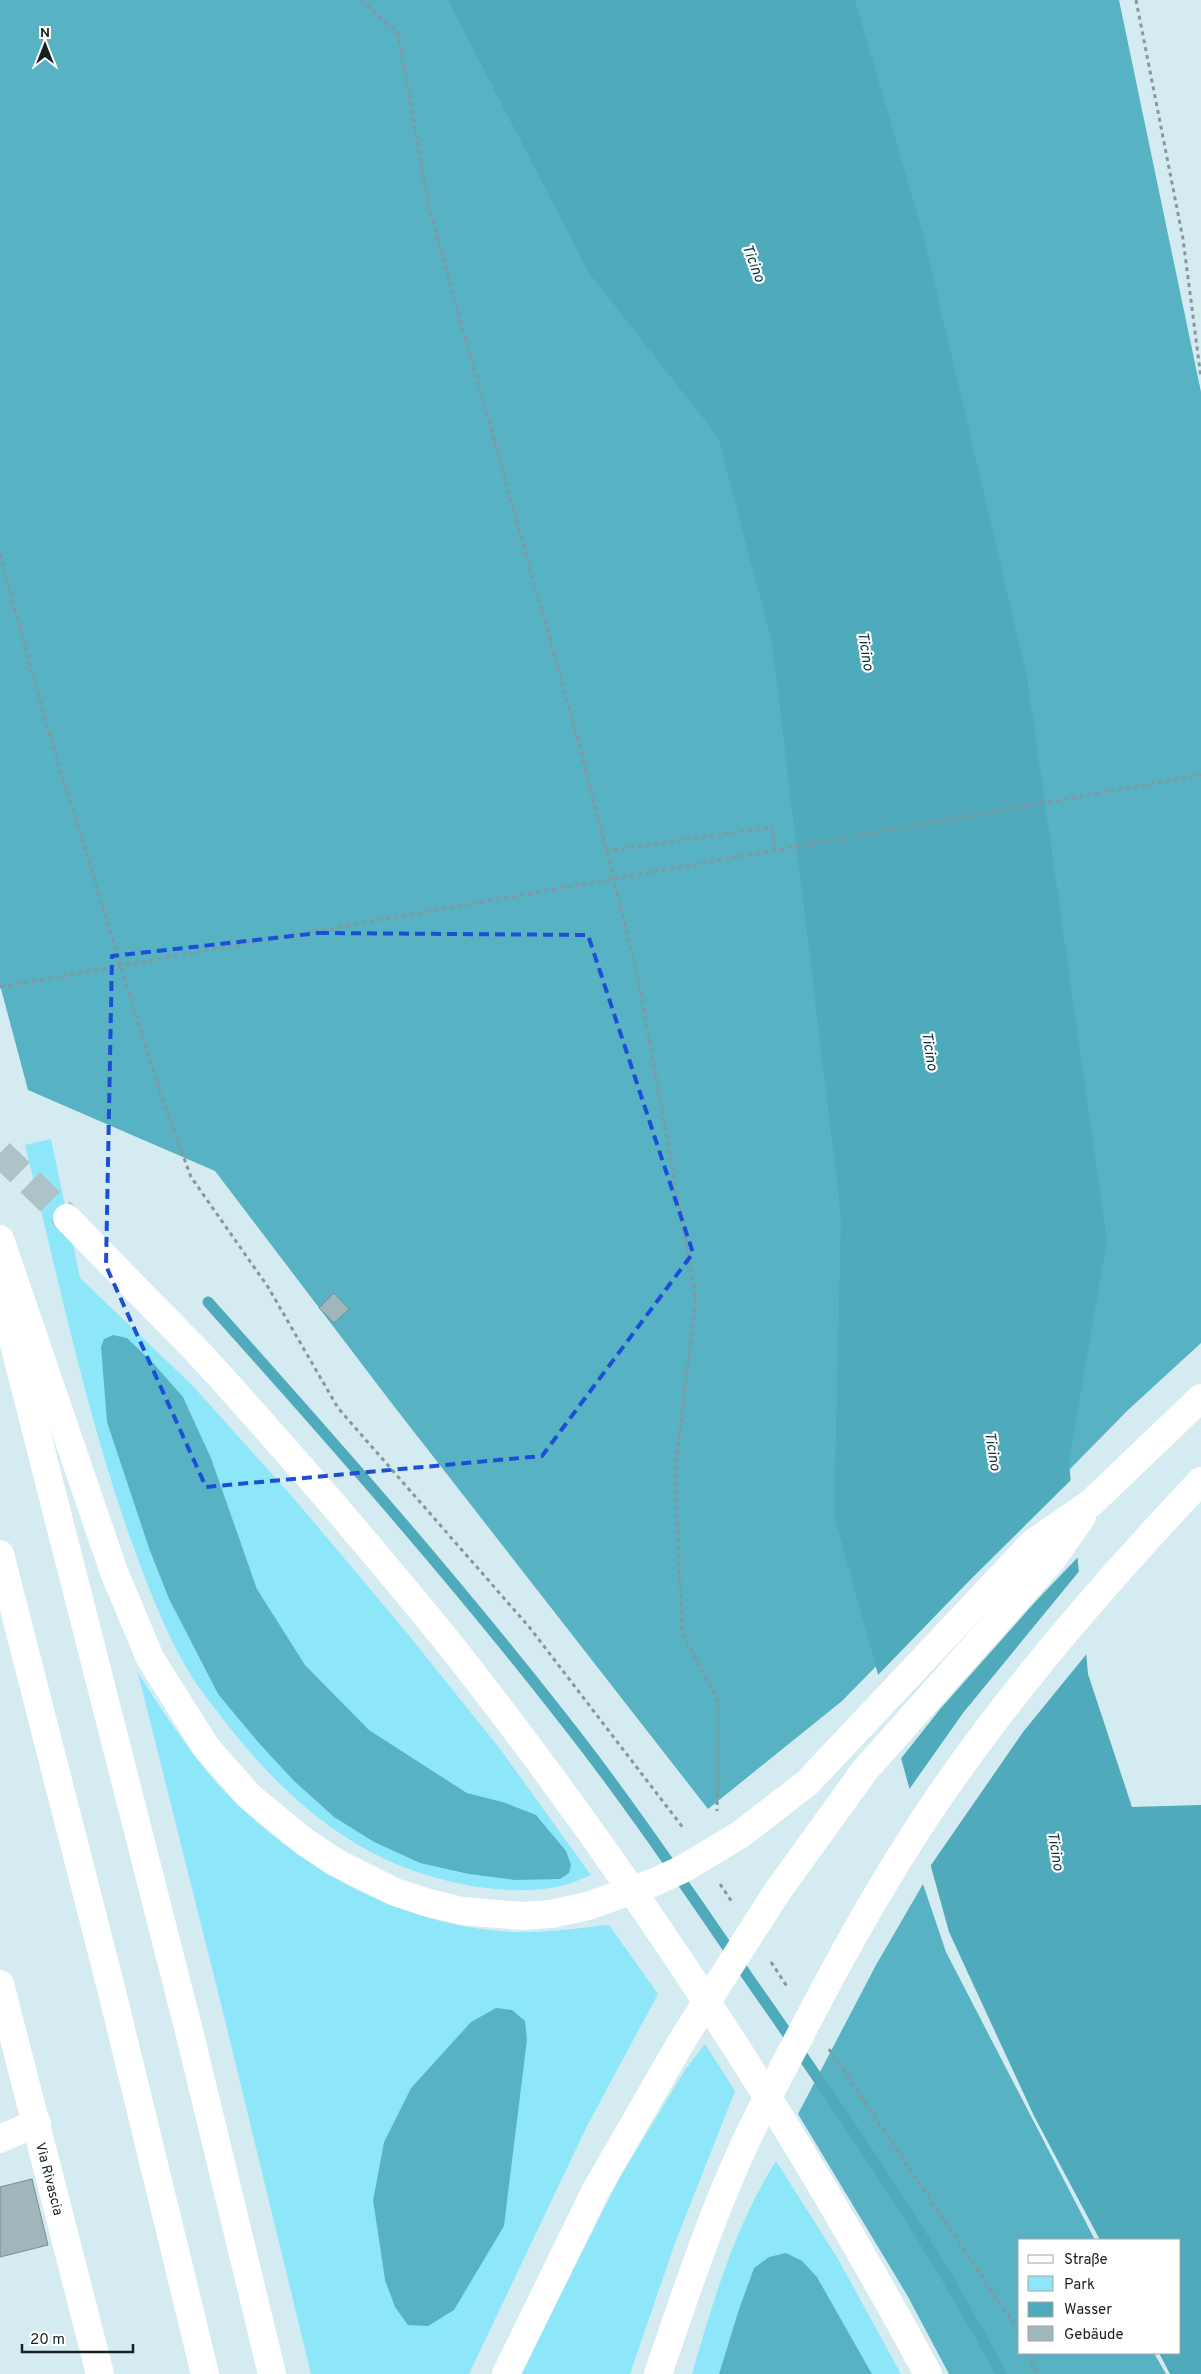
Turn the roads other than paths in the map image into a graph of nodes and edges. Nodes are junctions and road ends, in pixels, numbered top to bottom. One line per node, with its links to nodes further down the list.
1 (67, 1218): 16 (main road)
2 (0, 1239): 6 (main road)
3 (0, 1287): 13 (main road)
4 (1201, 1398): 6 (main road)
5 (1201, 1481): 15 (main road)
6 (1091, 1503): 14 (main road)
7 (0, 1554): 12 (main road)
8 (0, 1984): 9 (main road, Via Rivascia)
9 (36, 2123): 10 (main road); 11 (main road, Via Rivascia)
10 (0, 2138)
11 (100, 2374)
12 (205, 2374)
13 (272, 2374)
14 (506, 2374)
15 (658, 2374)
16 (928, 2374)

